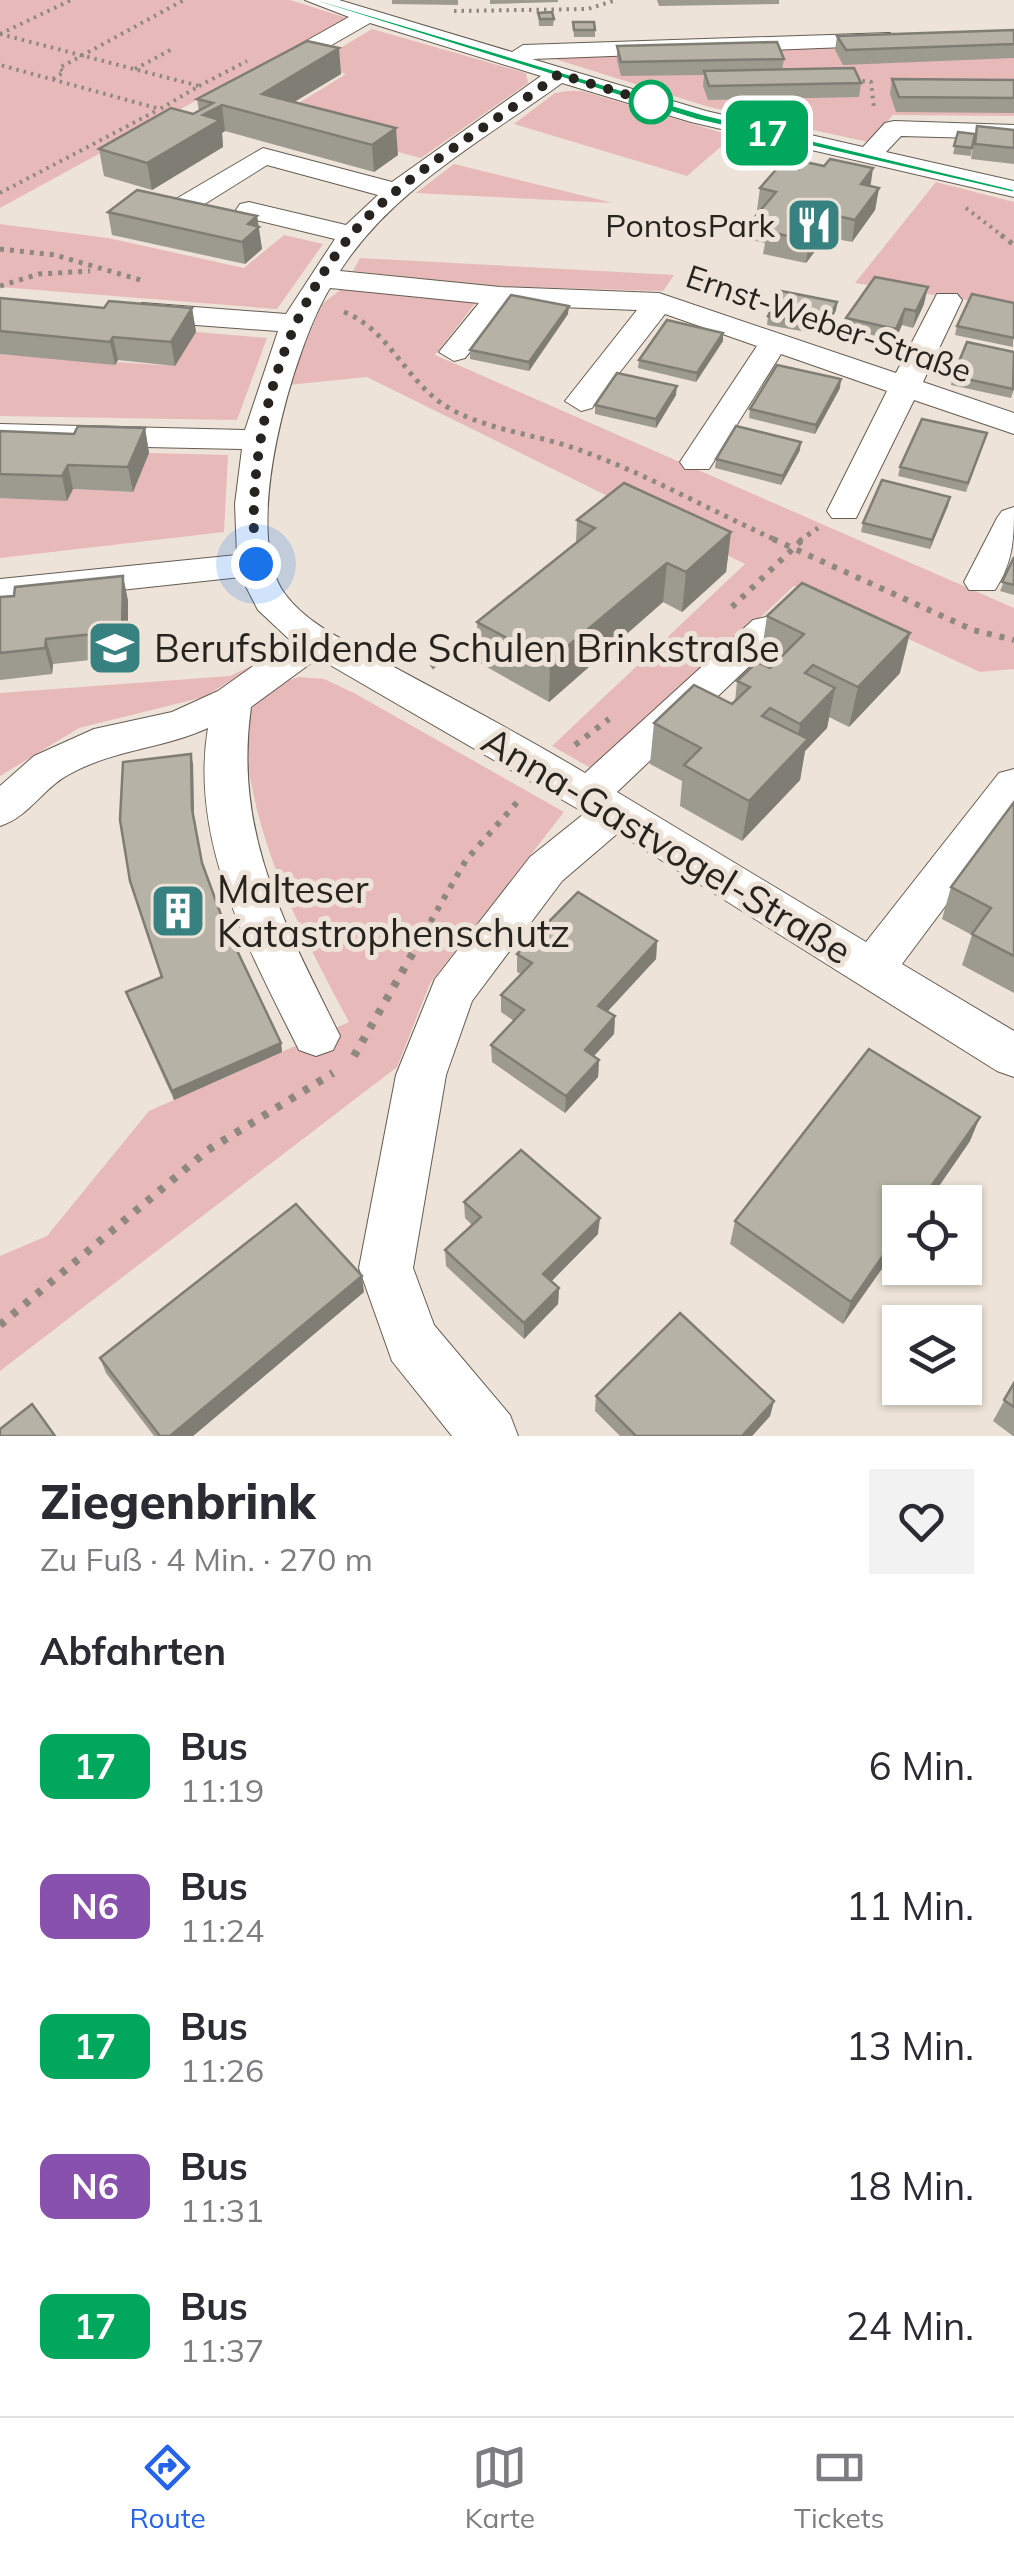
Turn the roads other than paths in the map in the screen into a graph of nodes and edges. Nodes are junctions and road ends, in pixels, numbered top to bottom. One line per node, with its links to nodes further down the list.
1 (316, 0): 2 (street)
2 (365, 16): 4 (street); 6 (street)
3 (921, 39): 4 (street)
4 (492, 52): 5 (street)
5 (559, 74): 8 (street); 10 (street, Anna-Gastvogel-Straße)
6 (245, 84)
7 (1014, 132): 8 (street)
8 (866, 157): 9 (street)
9 (1014, 189)
10 (398, 192): 11 (street); 13 (street, Anna-Gastvogel-Straße)
11 (178, 208)
12 (249, 210): 13 (street)
13 (352, 234): 14 (street, Anna-Gastvogel-Straße)
14 (320, 278): 15 (street, Ernst-Weber-Straße); 19 (street, Anna-Gastvogel-Straße)
15 (500, 296): 17 (street, Ernst-Weber-Straße); 21 (street)
16 (947, 300): 22 (street)
17 (659, 302): 20 (street, Ernst-Weber-Straße); 23 (street)
18 (119, 310): 19 (street)
19 (297, 324): 26 (street, Anna-Gastvogel-Straße)
20 (776, 339): 22 (street, Ernst-Weber-Straße); 27 (street)
21 (454, 352)
22 (906, 386): 24 (street, Ernst-Weber-Straße); 28 (street)
23 (581, 401)
24 (1014, 424)
25 (0, 434): 26 (street)
26 (257, 440): 30 (street, Anna-Gastvogel-Straße)
27 (698, 462)
28 (844, 511)
29 (1014, 518): 31 (street)
30 (256, 564): 32 (street); 34 (street, Anna-Gastvogel-Straße)
31 (982, 582)
32 (0, 591)
33 (766, 629): 37 (street)
34 (316, 640): 35 (street); 37 (street, Anna-Gastvogel-Straße)
35 (232, 701): 38 (street); 40 (street)
36 (1014, 784): 39 (street)
37 (602, 803): 39 (street, Anna-Gastvogel-Straße); 42 (street)
38 (0, 810)
39 (872, 968): 41 (street, Anna-Gastvogel-Straße)
40 (316, 1036)
41 (1014, 1056)
42 (489, 1436)

